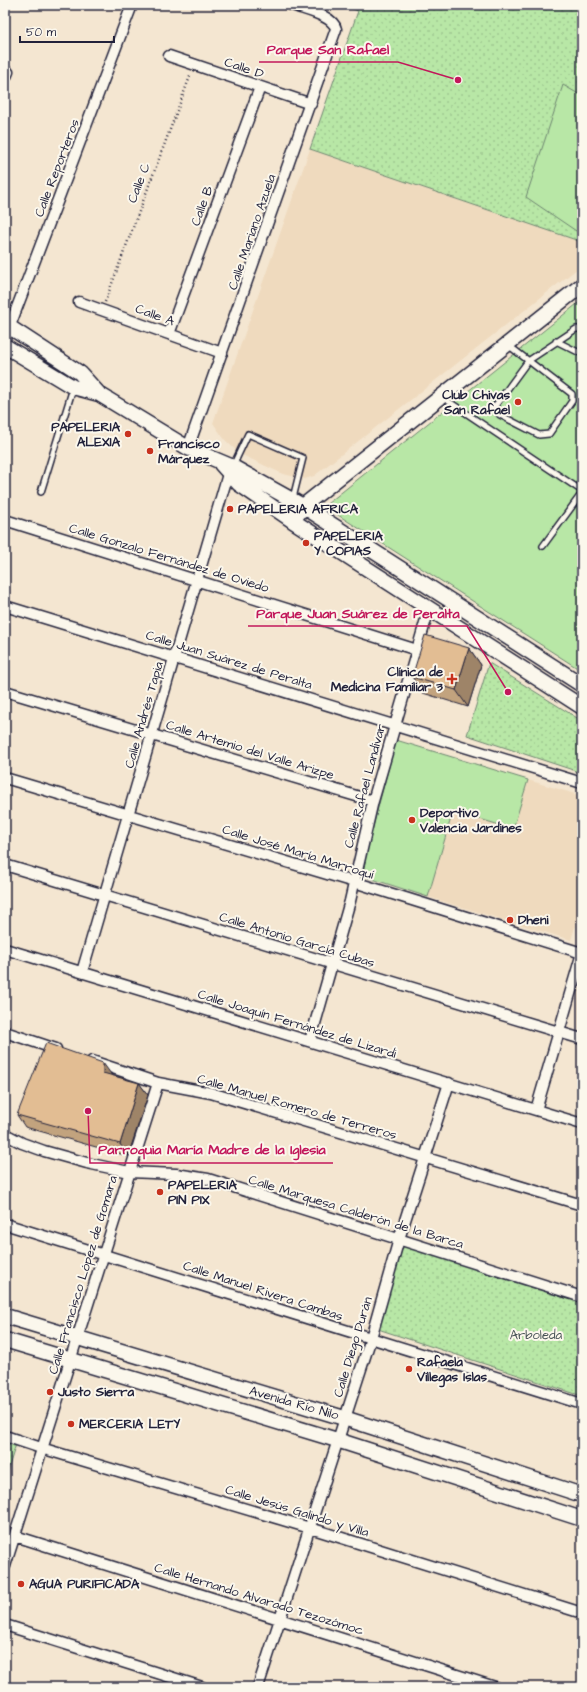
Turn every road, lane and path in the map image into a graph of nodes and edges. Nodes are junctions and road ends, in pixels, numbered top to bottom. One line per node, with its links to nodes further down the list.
1 (132, 5): 10 (street, Calle Reporteros)
2 (292, 5): 6 (street, Calle Mariano Azuela)
3 (169, 56): 4 (street, Calle D)
4 (195, 64): 5 (street, Calle D); 9 (path, Calle C)
5 (260, 87): 6 (street, Calle D); 12 (street, Calle B)
6 (310, 104): 16 (street, Calle Mariano Azuela)
7 (582, 285): 14 (street)
8 (79, 302): 9 (street, Calle A)
9 (102, 310): 12 (street, Calle A)
10 (7, 330): 20 (street)
11 (582, 330): 13 (lane)
12 (169, 334): 16 (street, Calle A)
13 (556, 341): 17 (lane); 18 (lane)
14 (507, 344): 18 (lane); 21 (street)
15 (5, 346): 19 (street)
16 (222, 353): 22 (street, Calle Mariano Azuela)
17 (582, 354)
18 (528, 362): 18 (lane)
19 (73, 387): 20 (street); 24 (lane)
20 (99, 394): 22 (street)
21 (442, 396): 25 (lane); 26 (street)
22 (188, 448): 23 (street)
23 (227, 468): 26 (street); 26 (lane); 28 (street); 30 (street, Calle Andrés Tapia)
24 (41, 492)
25 (582, 492): 29 (lane)
26 (298, 503): 28 (street); 35 (street)
27 (5, 520): 30 (street, Calle Gonzalo Fernández de Oviedo)
28 (293, 521): 32 (street)
29 (543, 546)
30 (197, 580): 33 (street, Calle Gonzalo Fernández de Oviedo); 34 (street, Calle Andrés Tapia)
31 (5, 606): 34 (street, Calle Juan Suárez de Peralta)
32 (429, 609): 33 (street, Calle Rafael Landívar); 37 (street)
33 (417, 650): 38 (street, Calle Rafael Landívar)
34 (174, 657): 38 (street, Calle Juan Suárez de Peralta); 39 (street, Calle Andrés Tapia)
35 (582, 685)
36 (5, 691): 39 (street, Calle Artemio del Valle Arizpe)
37 (582, 707)
38 (395, 724): 41 (street, Calle Juan Suárez de Peralta); 42 (street, Calle Rafael Landívar)
39 (151, 734): 42 (street, Calle Artemio del Valle Arizpe); 43 (street, Calle Andrés Tapia)
40 (5, 778): 43 (street, Calle José María Marroquí)
41 (582, 783)
42 (373, 800): 45 (street, Calle Rafael Landívar)
43 (128, 815): 45 (street, Calle José María Marroquí); 46 (street, Calle Andrés Tapia)
44 (5, 865): 46 (street, Calle Antonio García Cubas)
45 (354, 882): 48 (street, Calle José María Marroquí); 49 (street, Calle Rafael Landívar)
46 (104, 895): 49 (street, Calle Antonio García Cubas); 50 (street, Calle Andrés Tapia)
47 (5, 949): 50 (street, Calle Joaquín Fernández de Lizardi)
48 (582, 953): 52 (street)
49 (333, 964): 52 (street, Calle Antonio García Cubas); 54 (street, Calle Rafael Landívar)
50 (82, 972): 54 (street, Calle Joaquín Fernández de Lizardi)
51 (5, 1032): 55 (street)
52 (559, 1032): 53 (street, Calle Antonio García Cubas); 59 (street)
53 (582, 1039)
54 (310, 1040): 58 (street, Calle Joaquín Fernández de Lizardi)
55 (62, 1051)
56 (85, 1059): 57 (street, Calle Manuel Romero de Terreros)
57 (158, 1083): 62 (street, Calle Manuel Romero de Terreros); 63 (street, Calle Francisco López de Gomara)
58 (450, 1083): 59 (street, Calle Joaquín Fernández de Lizardi); 62 (street, Calle Diego Durán)
59 (536, 1110): 60 (street, Calle Joaquín Fernández de Lizardi)
60 (582, 1124)
61 (5, 1134): 63 (street, Calle Marquesa Calderón de la Barca)
62 (425, 1157): 64 (street, Calle Manuel Romero de Terreros); 66 (street, Calle Diego Durán)
63 (129, 1172): 66 (street, Calle Marquesa Calderón de la Barca); 67 (street, Calle Francisco López de Gomara)
64 (582, 1205)
65 (5, 1224): 67 (street, Calle Manuel Rivera Cambas)
66 (399, 1238): 68 (street, Calle Marquesa Calderón de la Barca); 70 (street, Calle Diego Durán)
67 (105, 1254): 70 (street, Calle Manuel Rivera Cambas); 71 (street, Calle Francisco López de Gomara)
68 (582, 1297)
69 (5, 1316): 71 (street, Avenida Río Nilo)
70 (371, 1338): 74 (street, Calle Manuel Rivera Cambas); 75 (street, Calle Diego Durán)
71 (77, 1339): 73 (street, Calle Francisco López de Gomara); 75 (street, Avenida Río Nilo)
72 (5, 1340): 73 (street, Avenida Río Nilo)
73 (70, 1361): 77 (street, Avenida Río Nilo); 78 (street, Calle Francisco López de Gomara)
74 (582, 1404)
75 (344, 1418): 77 (street, Calle Diego Durán); 79 (street, Avenida Río Nilo)
76 (5, 1436): 78 (street, Calle Jesús Galindo y Villa)
77 (337, 1440): 80 (street, Avenida Río Nilo); 81 (street, Calle Diego Durán)
78 (41, 1448): 81 (street, Calle Jesús Galindo y Villa); 82 (street, Calle Francisco López de Gomara)
79 (582, 1495)
80 (582, 1519)
81 (310, 1528): 84 (street, Calle Jesús Galindo y Villa); 85 (street, Calle Diego Durán)
82 (15, 1536): 83 (street, Calle Francisco López de Gomara); 85 (street, Calle Hernando Alvarado Tezozómoc)
83 (5, 1566)
84 (582, 1613)
85 (280, 1619): 88 (street, Calle Diego Durán); 89 (street, Calle Hernando Alvarado Tezozómoc)
86 (5, 1625): 87 (street)
87 (202, 1687)
88 (258, 1687)
89 (495, 1687)

